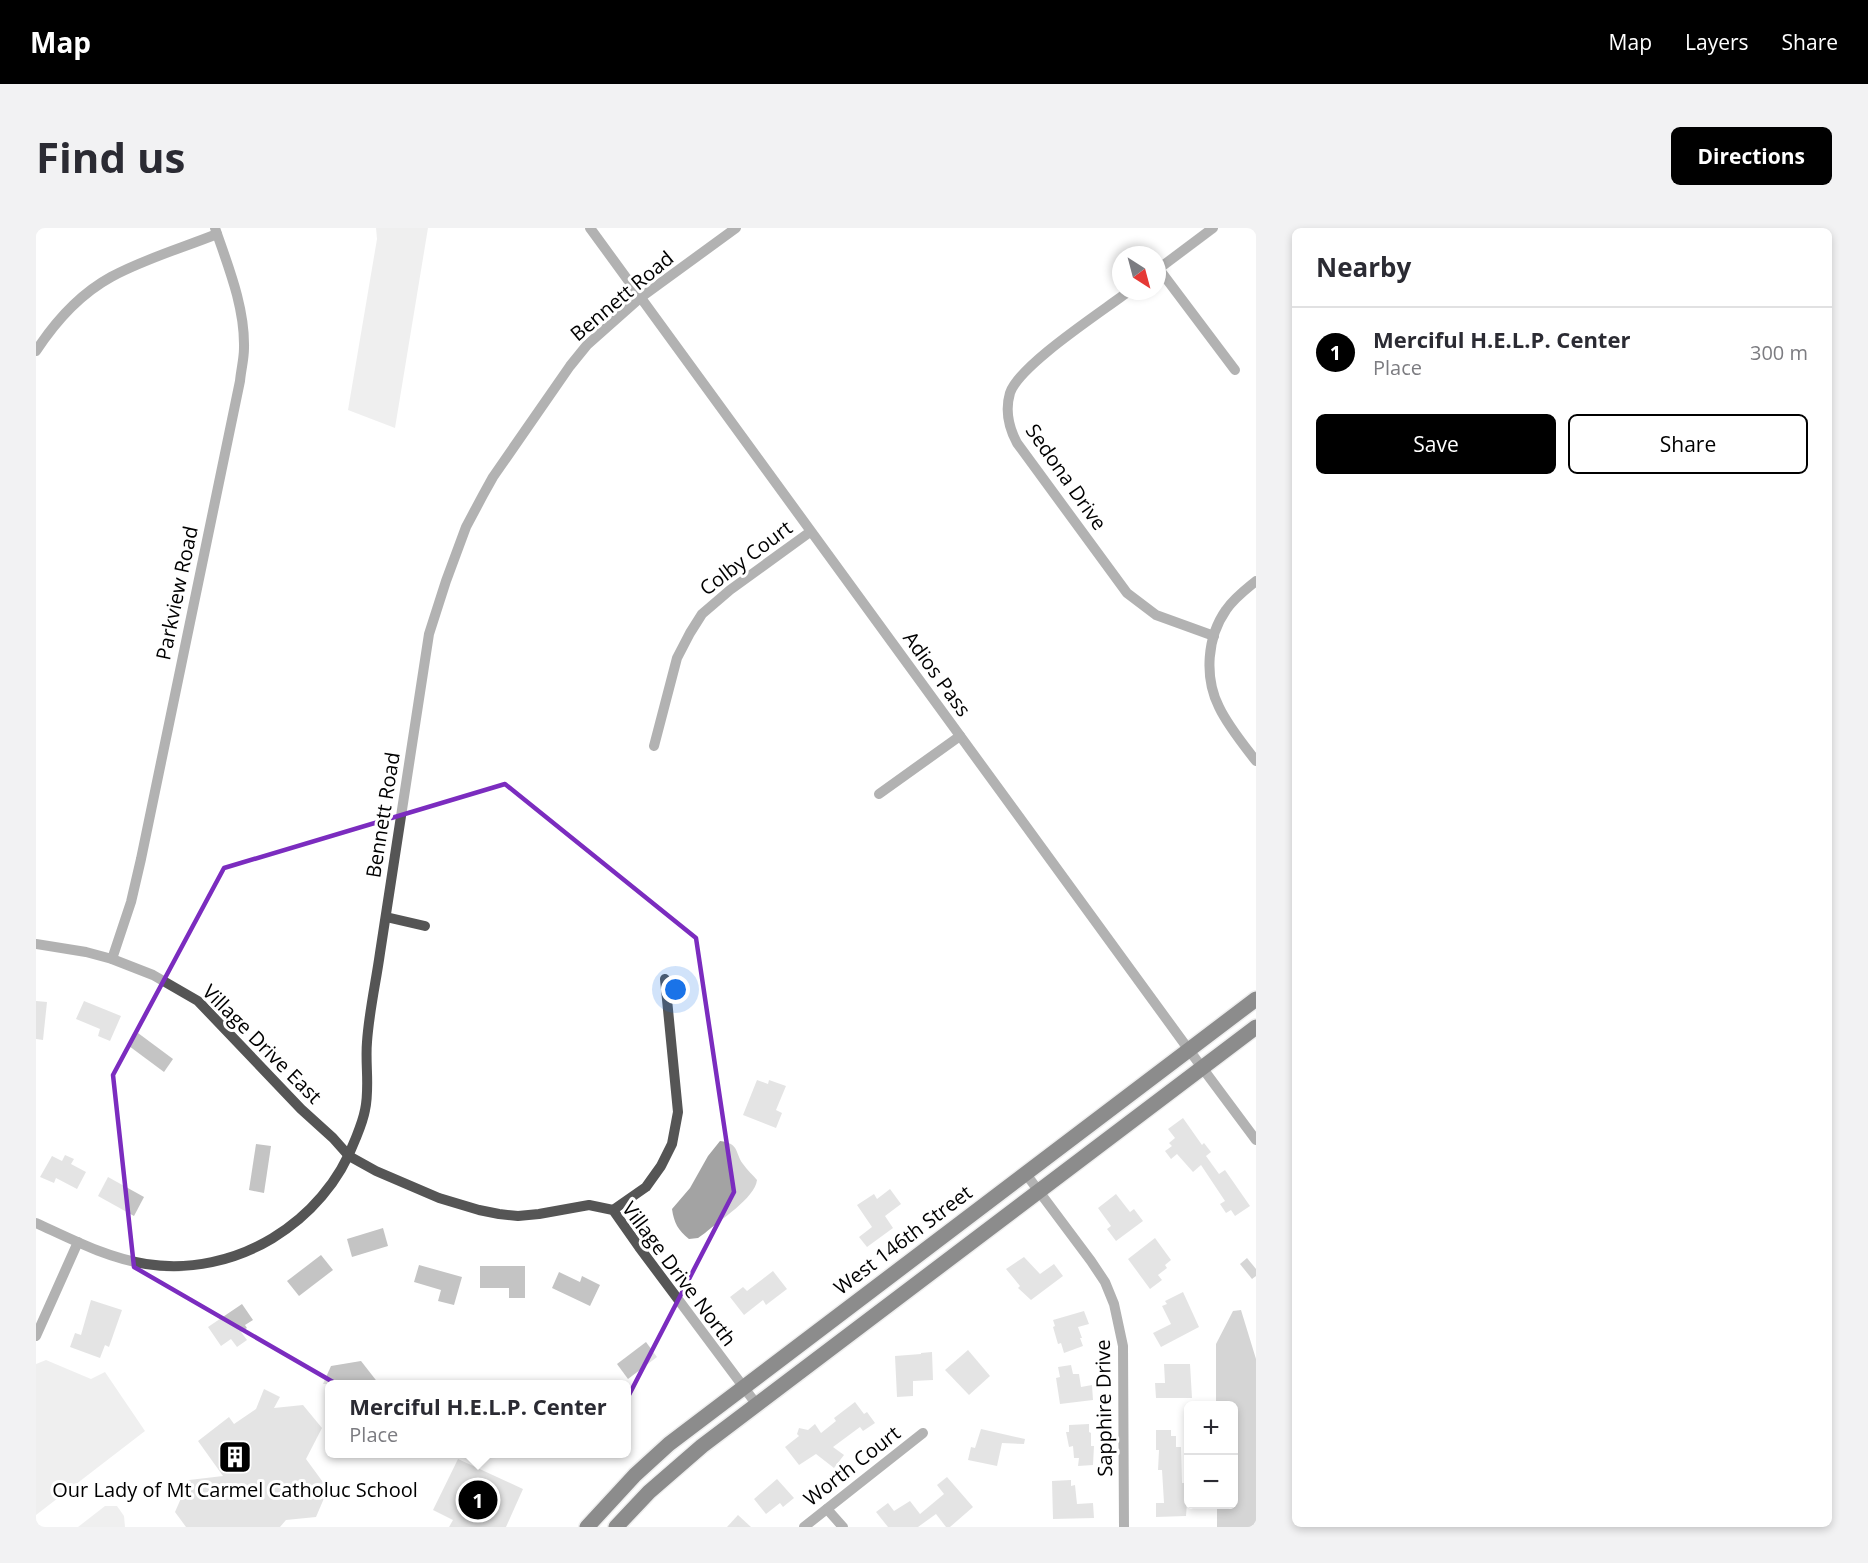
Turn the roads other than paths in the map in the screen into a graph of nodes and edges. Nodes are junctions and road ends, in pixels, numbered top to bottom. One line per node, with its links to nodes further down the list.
1 (590, 228): 7 (street, Adios Pass)
2 (736, 228): 7 (street, Bennett Road)
3 (1213, 228): 5 (street)
4 (216, 231): 9 (street); 21 (street, Parkview Road)
5 (1166, 263)
6 (1166, 279): 10 (street)
7 (640, 298): 11 (street, Adios Pass); 18 (street, Bennett Road)
8 (1117, 300): 13 (street, Sedona Drive)
9 (36, 351)
10 (1235, 370)
11 (810, 532): 14 (street, Adios Pass); 15 (street, Colby Court)
12 (1256, 581): 13 (street)
13 (1214, 636): 16 (street)
14 (960, 736): 17 (street); 25 (street, Adios Pass)
15 (654, 746)
16 (1256, 761)
17 (879, 794)
18 (386, 917): 19 (street); 28 (street, Bennett Road)
19 (425, 926)
20 (36, 945): 21 (street, Village Drive East)
21 (112, 959): 28 (street, Village Drive East)
22 (665, 979): 31 (street)
23 (1256, 999): 25 (main road, West 146th Street)
24 (1256, 1027): 26 (main road)
25 (1189, 1050): 26 (street, Adios Pass); 29 (main road, West 146th Street)
26 (1203, 1067): 27 (street, Adios Pass); 30 (main road)
27 (1256, 1140)
28 (349, 1156): 31 (street, Village Drive North); 33 (street, Bennett Road)
29 (1026, 1174): 30 (street, Sapphire Drive); 35 (main road, West 146th Street)
30 (1040, 1191): 36 (main road); 43 (street, Sapphire Drive)
31 (613, 1210): 35 (street, Village Drive North)
32 (36, 1223): 33 (street, Bennett Road)
33 (78, 1242): 34 (street)
34 (36, 1336)
35 (743, 1387): 36 (street, Village Drive North); 39 (main road, West 146th Street)
36 (757, 1405): 40 (main road)
37 (923, 1433): 38 (street, Worth Court)
38 (827, 1509): 41 (street, Worth Court); 42 (street)
39 (588, 1527)
40 (616, 1527)
41 (804, 1527)
42 (843, 1527)
43 (1124, 1527)

